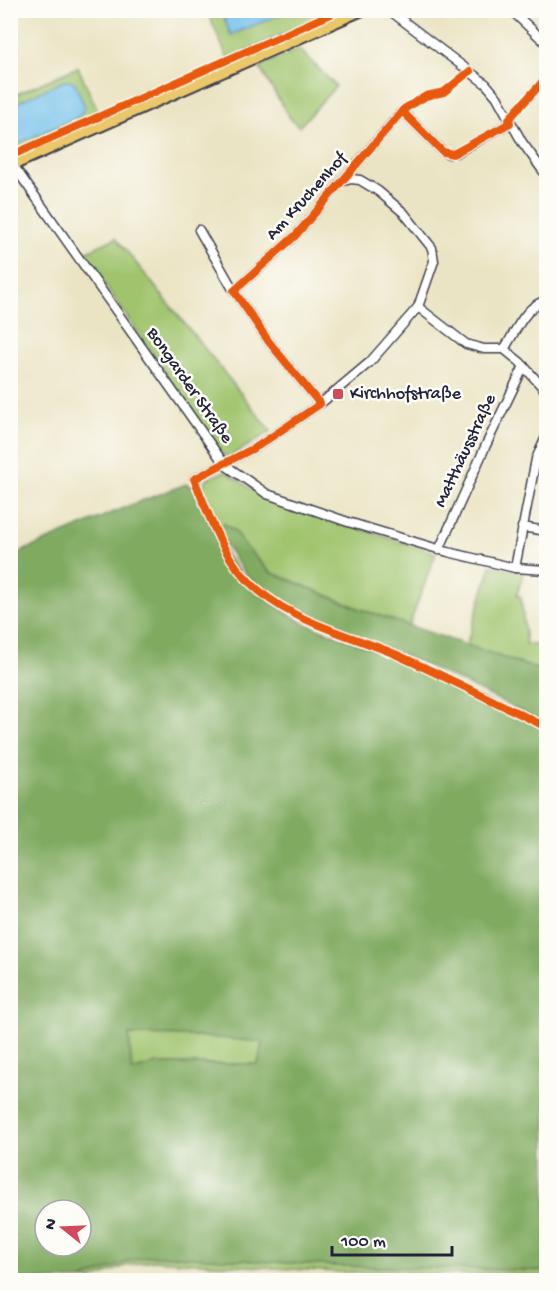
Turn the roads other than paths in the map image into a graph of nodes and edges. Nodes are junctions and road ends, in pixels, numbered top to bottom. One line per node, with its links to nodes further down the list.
1 (362, 10): 8 (main road)
2 (389, 10): 7 (street)
3 (511, 10): 4 (street)
4 (546, 43)
5 (546, 78): 6 (street)
6 (537, 89)
7 (510, 123): 9 (street); 10 (street, Am Kruchenhof)
8 (12, 165): 20 (street, Bongarder Straße)
9 (546, 175)
10 (344, 181): 12 (street, Am Kruchenhof); 14 (street, Am Kruchenhof)
11 (199, 230): 12 (street)
12 (234, 291): 18 (street)
13 (546, 301): 15 (street)
14 (418, 307): 15 (street); 18 (street)
15 (504, 349): 16 (street)
16 (524, 366): 17 (street); 24 (street, Matthäusstraße)
17 (546, 391)
18 (320, 404): 20 (street)
19 (546, 437): 22 (street)
20 (225, 465): 21 (street); 24 (street, Bongarder Straße)
21 (194, 479)
22 (522, 527): 23 (street); 25 (street)
23 (546, 531)
24 (439, 550): 25 (street, Bongarder Straße)
25 (515, 568): 26 (street, Bongarder Straße)
26 (546, 570)

